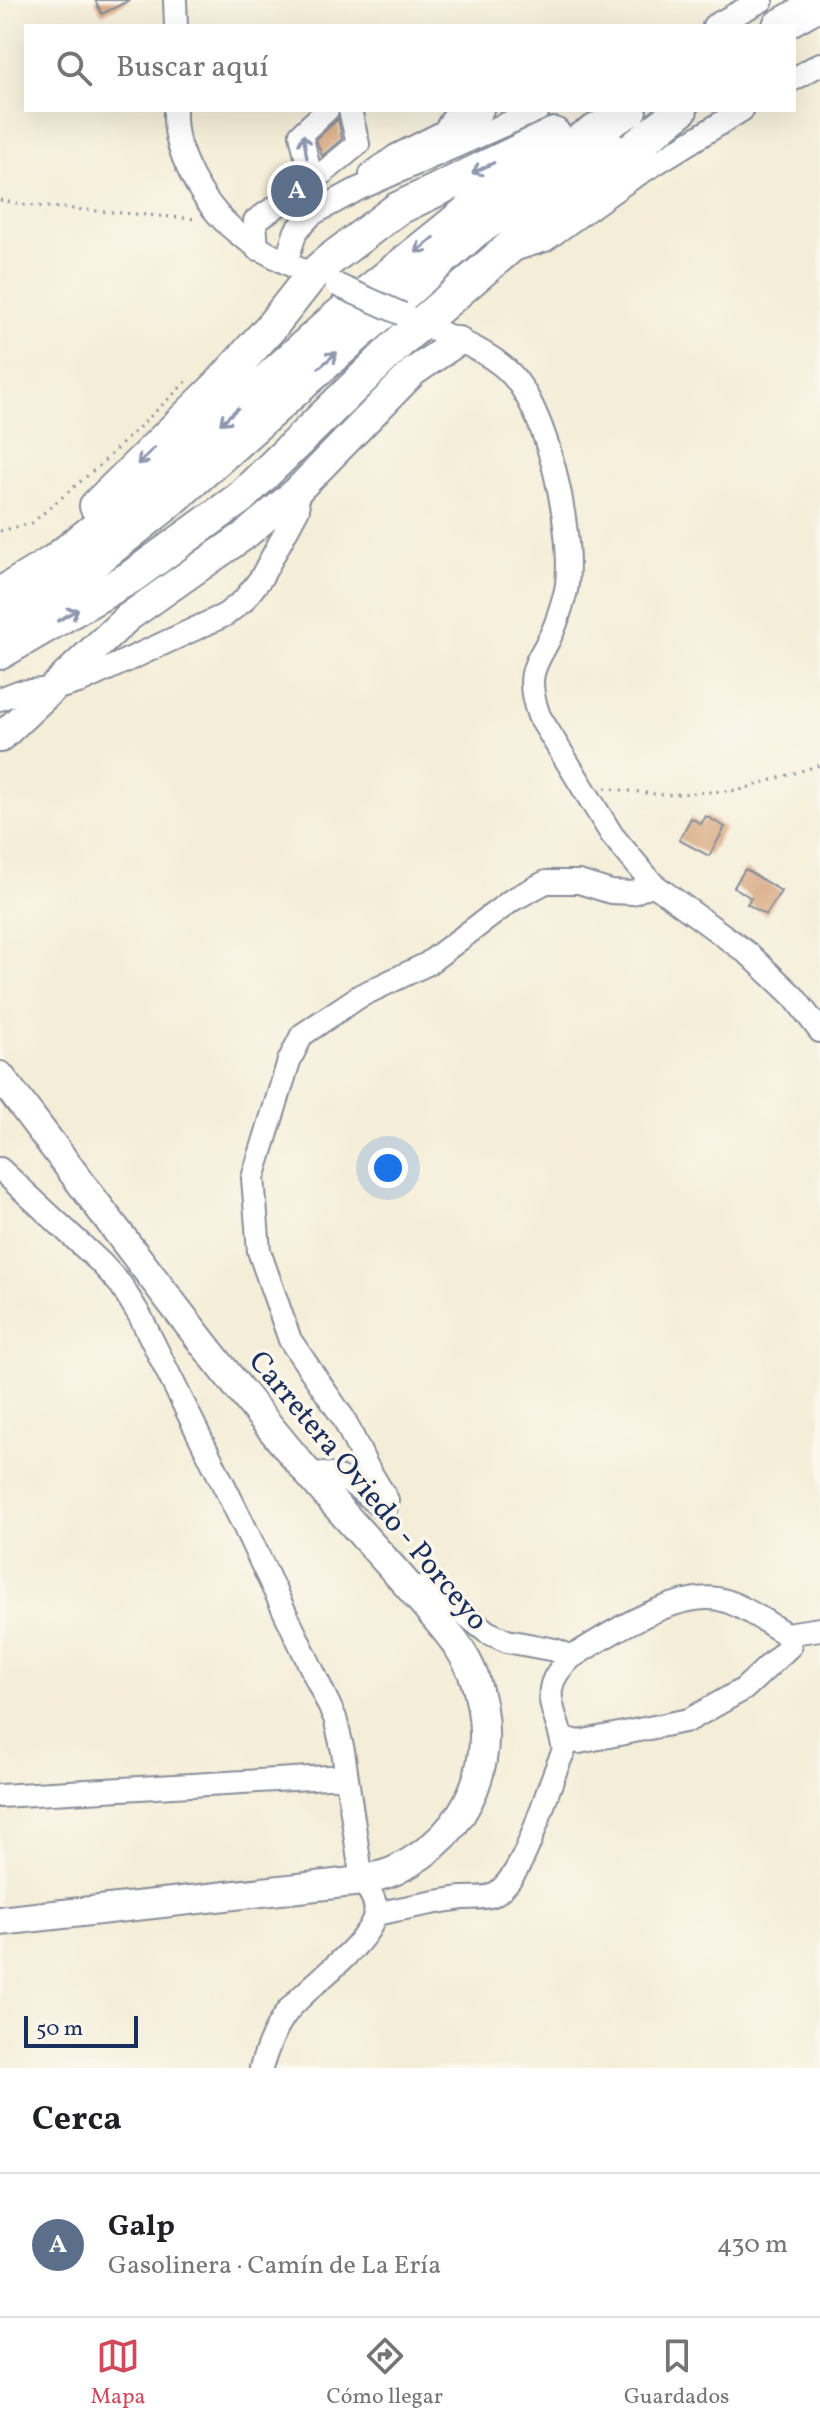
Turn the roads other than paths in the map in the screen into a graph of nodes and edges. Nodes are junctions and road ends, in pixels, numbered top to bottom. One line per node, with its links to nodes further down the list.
1 (175, 0): 4 (street)
2 (762, 0): 5 (street)
3 (820, 3): 6 (highway)
4 (176, 24)
5 (718, 24)
6 (783, 24)
7 (820, 27): 8 (highway)
8 (796, 40)
9 (820, 64): 10 (street)
10 (796, 78)
11 (175, 112): 25 (street)
12 (325, 112): 23 (street, one-way to 12)
13 (350, 112): 23 (street)
14 (457, 112): 22 (street)
15 (480, 112): 22 (street)
16 (533, 112): 24 (street)
17 (600, 112): 27 (highway, one-way to 27)
18 (627, 112): 33 (highway, one-way to 33)
19 (668, 112): 34 (highway, one-way to 19)
20 (679, 112): 26 (highway)
21 (739, 112): 26 (street)
22 (444, 132): 24 (street)
23 (312, 182): 25 (street)
24 (358, 189): 27 (street)
25 (257, 249): 27 (street)
26 (504, 252): 28 (highway)
27 (312, 274): 28 (street, bridge); 32 (highway, one-way to 32)
28 (412, 319): 29 (street); 30 (main road); 35 (highway, one-way to 28)
29 (458, 341): 30 (main road); 39 (street)
30 (413, 372): 31 (main road)
31 (296, 492): 36 (main road); 36 (street)
32 (0, 585)
33 (0, 594)
34 (0, 624)
35 (0, 653)
36 (54, 689): 37 (street); 38 (main road)
37 (0, 699)
38 (0, 738)
39 (653, 884): 40 (street); 43 (street)
40 (820, 1031)
41 (0, 1076): 43 (main road, Carretera Oviedo - Porceyo)
42 (0, 1169): 49 (street)
43 (308, 1473): 44 (main road, Carretera Oviedo - Porceyo)
44 (409, 1586): 47 (street); 51 (main road, Carretera Oviedo - Porceyo)
45 (820, 1629): 46 (street)
46 (786, 1634): 47 (street); 48 (street)
47 (572, 1657): 48 (street)
48 (562, 1738): 52 (street)
49 (346, 1776): 50 (street); 51 (street)
50 (0, 1796)
51 (362, 1881): 52 (street); 53 (main road, Carretera Oviedo - Porceyo)
52 (376, 1914): 54 (street)
53 (0, 1921)
54 (261, 2068)

